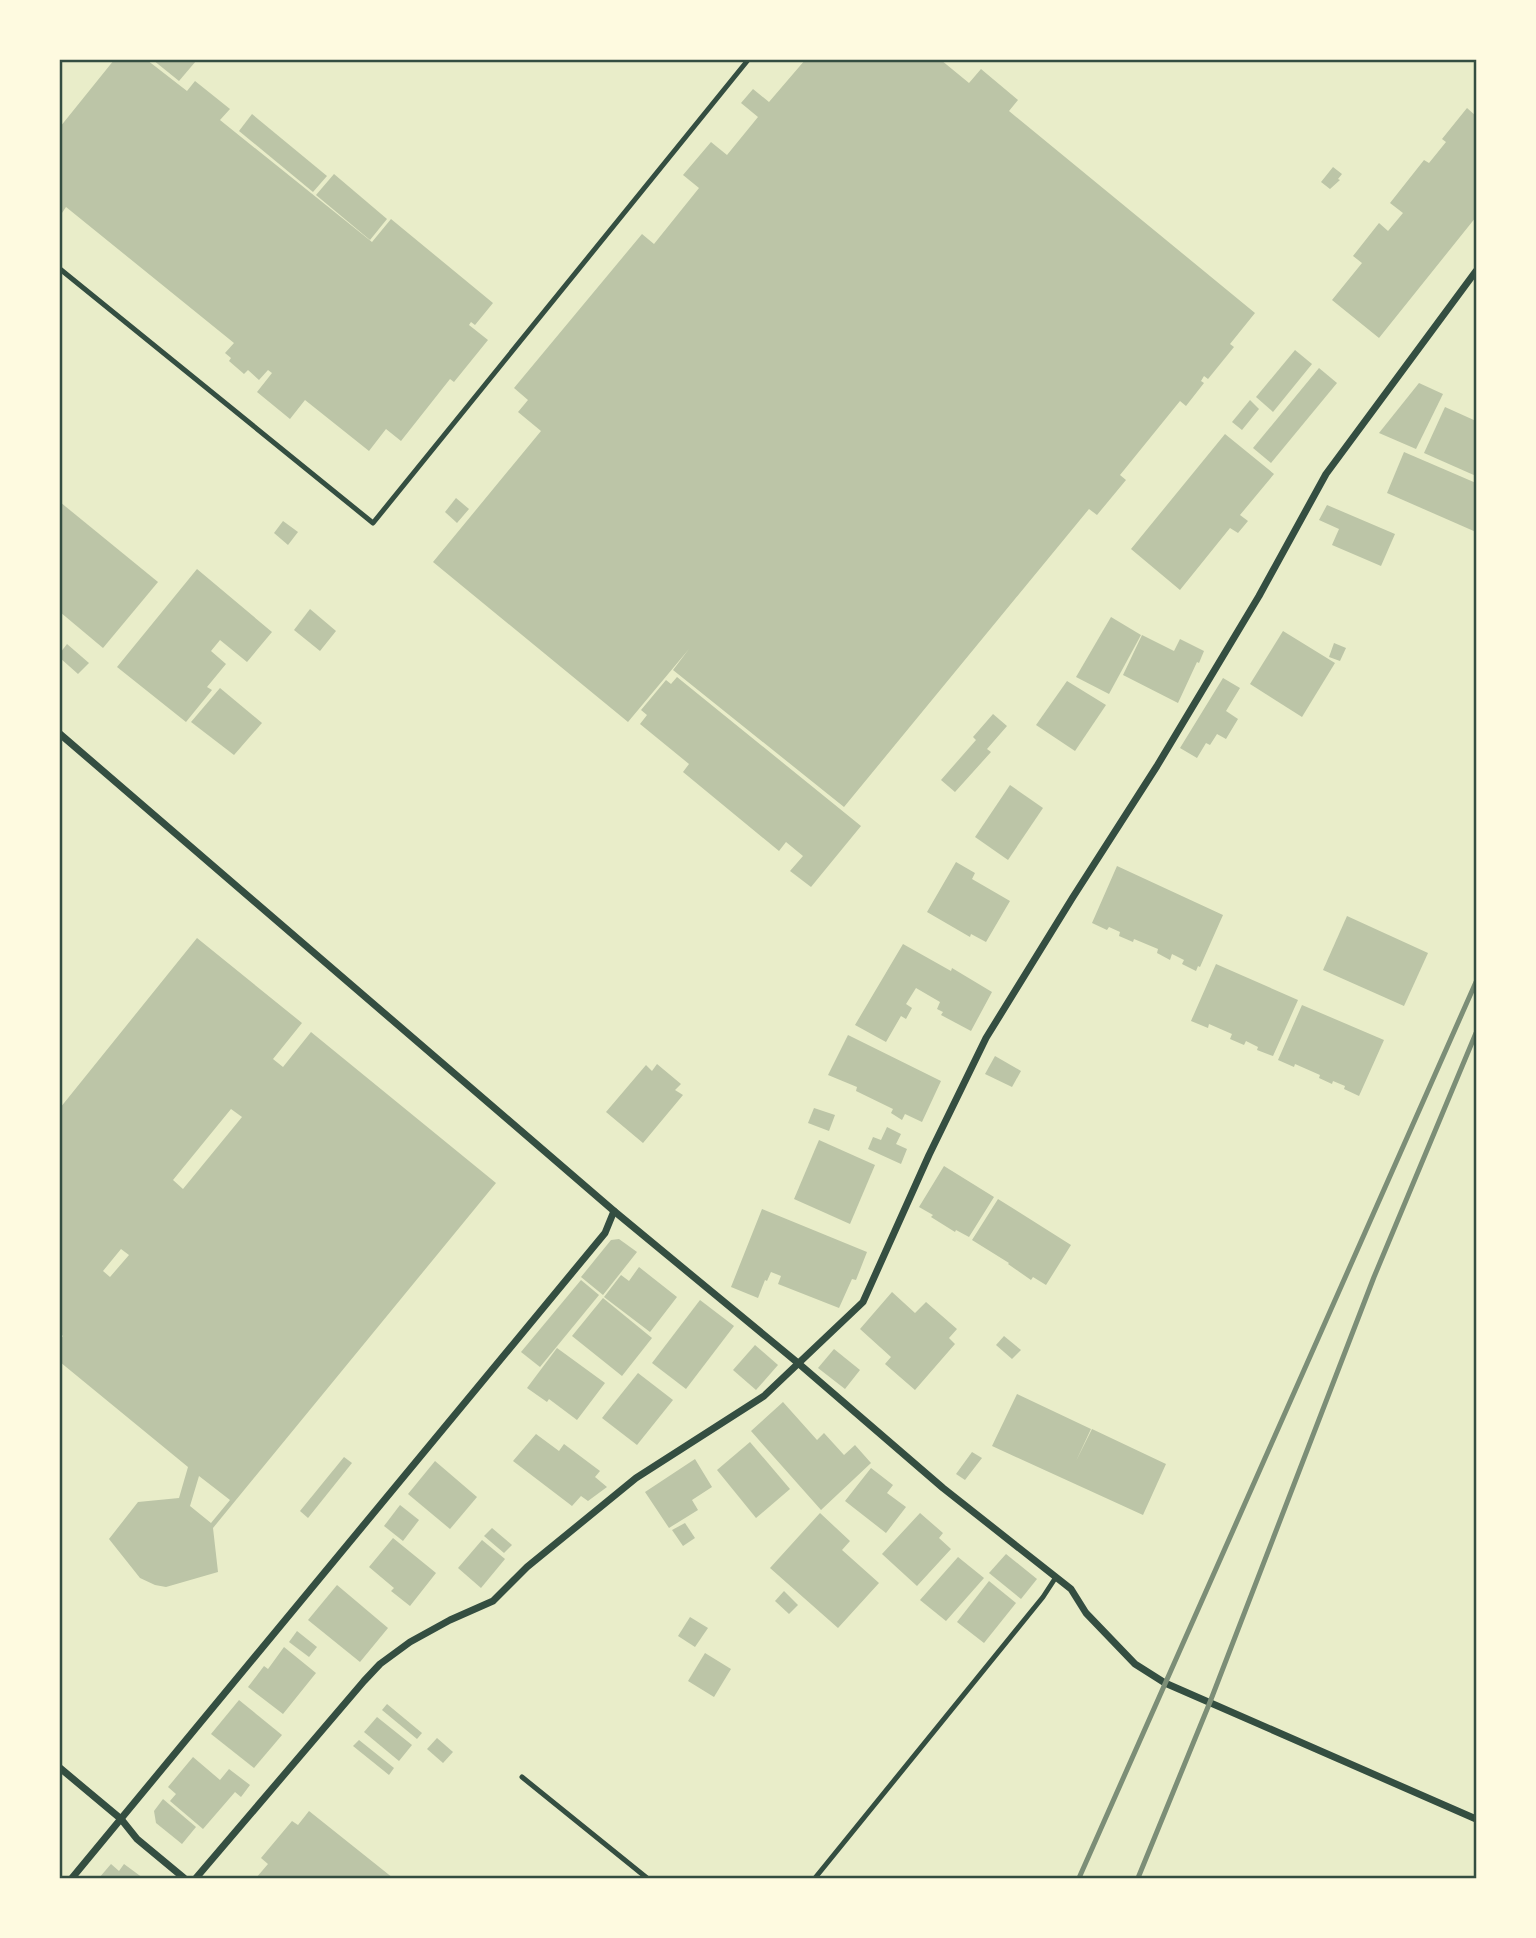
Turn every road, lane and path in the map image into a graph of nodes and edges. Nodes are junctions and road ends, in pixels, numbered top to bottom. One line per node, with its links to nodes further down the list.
1 (748, 60): 2 (lane)
2 (60, 269)
3 (1476, 271): 6 (street)
4 (60, 734): 5 (street)
5 (614, 1211): 6 (street); 10 (street)
6 (797, 1363): 7 (street); 14 (street)
7 (1056, 1577): 11 (street); 16 (lane)
8 (60, 1768): 10 (street)
9 (522, 1777): 15 (lane)
10 (121, 1819): 12 (street); 13 (street)
11 (1476, 1819)
12 (72, 1878)
13 (184, 1878)
14 (196, 1878)
15 (648, 1878)
16 (815, 1878)

